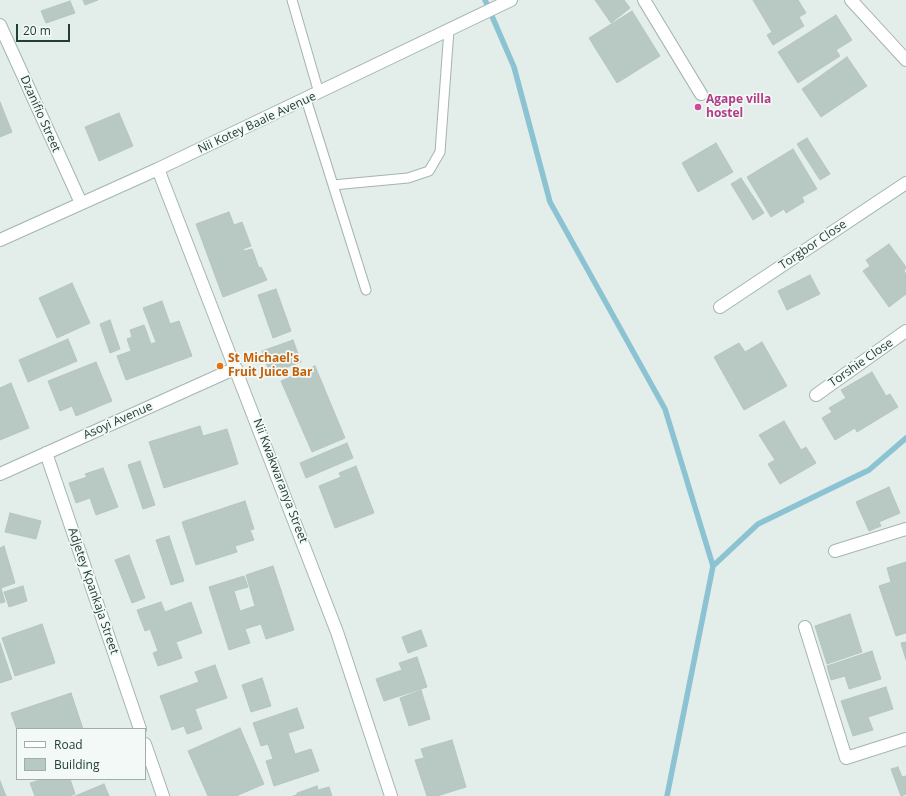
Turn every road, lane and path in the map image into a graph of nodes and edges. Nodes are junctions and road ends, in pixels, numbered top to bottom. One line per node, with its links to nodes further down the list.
1 (292, 0): 8 (lane)
2 (511, 0): 6 (street, Nii Kotey Baale Avenue)
3 (644, 0): 9 (street)
4 (851, 0): 7 (street)
5 (0, 24): 14 (street, Dzanifio Street)
6 (449, 30): 8 (street, Nii Kotey Baale Avenue); 13 (lane)
7 (906, 60)
8 (319, 93): 10 (street, Nii Kotey Baale Avenue)
9 (701, 94)
10 (306, 99): 11 (street, Nii Kotey Baale Avenue); 13 (lane)
11 (158, 170): 14 (street, Nii Kotey Baale Avenue); 19 (street, Nii Kwakwaranya Street)
12 (906, 183): 17 (street, Torgbor Close)
13 (333, 185): 16 (lane)
14 (81, 203): 15 (street, Nii Kotey Baale Avenue)
15 (0, 240)
16 (366, 290)
17 (720, 307)
18 (906, 331): 20 (street, Torshie Close)
19 (236, 368): 21 (street, Asoyi Avenue); 30 (street, Nii Kwakwaranya Street)
20 (816, 395)
21 (46, 453): 22 (street, Asoyi Avenue); 26 (street, Adjetey Kpankaja Street)
22 (0, 474)
23 (906, 529): 24 (street)
24 (835, 551)
25 (805, 627): 27 (street)
26 (140, 728)
27 (906, 739)
28 (146, 747): 29 (street)
29 (163, 796)
30 (391, 796)

